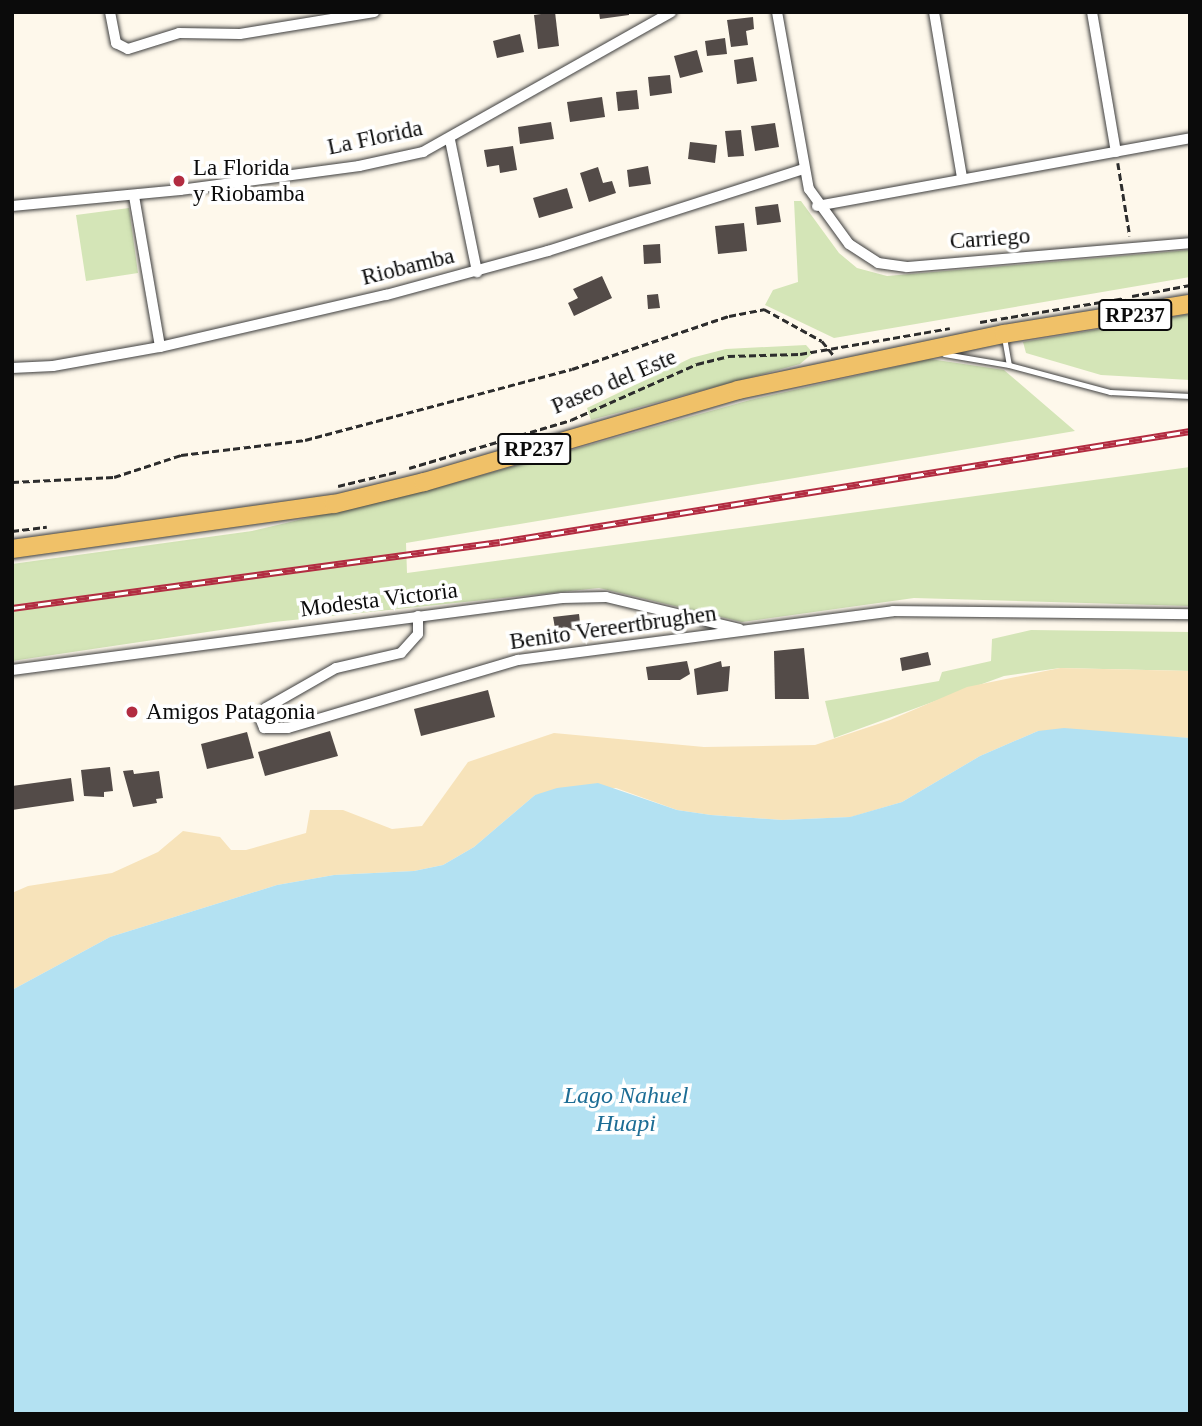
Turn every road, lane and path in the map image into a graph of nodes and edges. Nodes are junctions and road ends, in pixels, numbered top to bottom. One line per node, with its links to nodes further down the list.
1 (110, 12): 2 (street)
2 (374, 12)
3 (671, 12): 8 (street, La Florida)
4 (777, 12): 10 (street)
5 (934, 12): 11 (street)
6 (1092, 12): 9 (street)
7 (1190, 138): 9 (street)
8 (450, 140): 12 (street, La Florida); 17 (street)
9 (1116, 152): 11 (street); 16 (path)
10 (804, 169): 14 (street); 17 (street, Riobamba)
11 (962, 178): 14 (street)
12 (134, 196): 13 (street, La Florida); 24 (street)
13 (12, 206)
14 (817, 206): 16 (street, Carriego)
15 (1190, 243): 16 (street, Carriego)
16 (1132, 249)
17 (477, 272): 24 (street, Riobamba)
18 (1190, 285): 20 (path)
19 (1190, 304): 22 (main road, RP237)
20 (973, 324)
21 (962, 327): 23 (path, Paseo del Este)
22 (1004, 334): 25 (main road, RP237); 26 (lane)
23 (827, 347): 27 (path); 30 (path); 31 (path, Paseo del Este)
24 (160, 348): 28 (street, Riobamba)
25 (924, 350): 26 (lane); 27 (main road, RP237)
26 (1009, 365): 29 (lane)
27 (842, 366): 34 (main road, RP237)
28 (12, 368)
29 (1190, 396)
30 (12, 482)
31 (325, 489)
32 (54, 527): 33 (path)
33 (12, 531)
34 (12, 549)
35 (1190, 614): 37 (street, Benito Vereertbrughen)
36 (418, 616): 37 (street, Modesta Victoria); 37 (street, Benito Vereertbrughen); 38 (street, Modesta Victoria)
37 (748, 632)
38 (12, 670)

